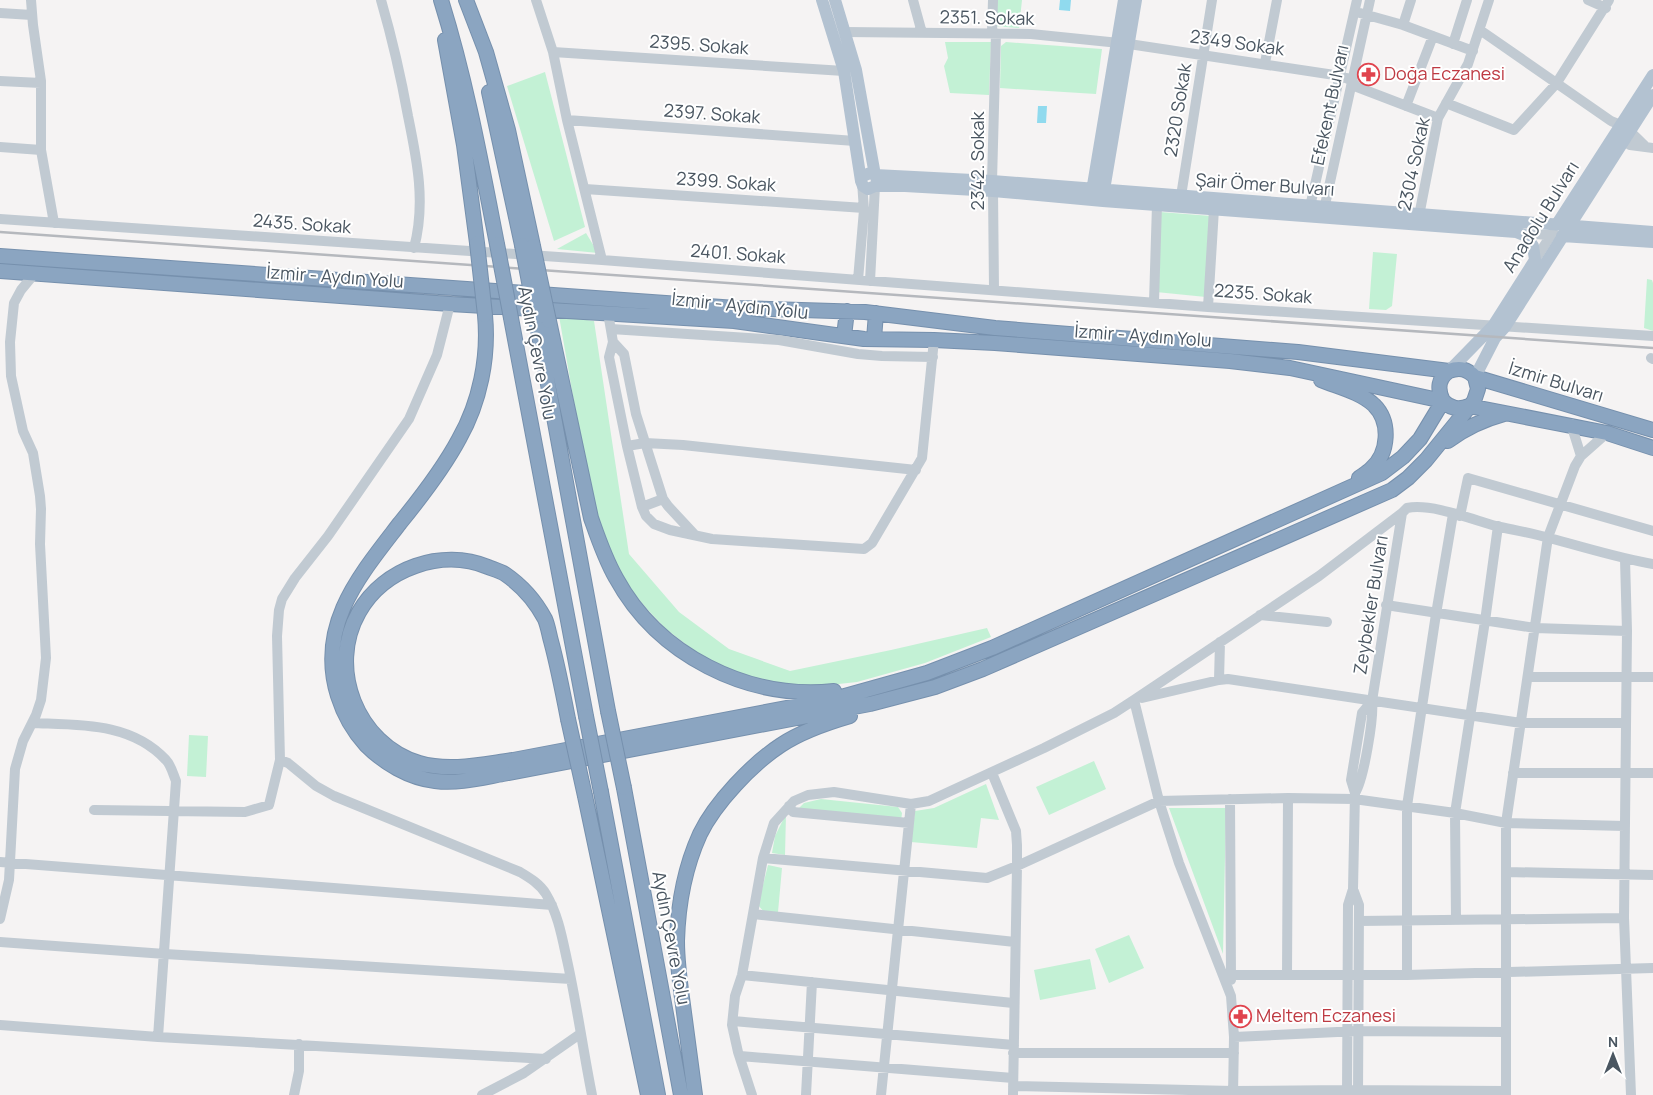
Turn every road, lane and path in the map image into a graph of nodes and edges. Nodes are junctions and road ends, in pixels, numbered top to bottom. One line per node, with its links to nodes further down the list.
1 (31, 0): 24 (street)
2 (382, 0): 74 (street)
3 (439, 0): 138 (highway, bridge); 223 (highway, Aydın Çevre Yolu, bridge)
4 (466, 0): 89 (highway, Aydın Çevre Yolu, bridge)
5 (536, 0): 34 (street)
6 (822, 0): 27 (main road)
7 (835, 0): 27 (main road)
8 (913, 0): 28 (street)
9 (993, 0): 29 (street, 2342. Sokak)
10 (1124, 0): 31 (main road)
11 (1136, 0): 31 (main road)
12 (1212, 0): 35 (street, 2320 Sokak)
13 (1277, 0): 36 (street)
14 (1357, 0): 21 (street, Efekent Bulvarı)
15 (1370, 0): 23 (street, Efekent Bulvarı)
16 (1411, 0): 25 (street)
17 (1467, 0): 32 (street)
18 (1489, 0): 26 (street, 2304 Sokak)
19 (1588, 0): 20 (street)
20 (1606, 5): 43 (street)
21 (1355, 12): 23 (street); 39 (street, Efekent Bulvarı)
22 (0, 13): 24 (street)
23 (1366, 14): 25 (street); 40 (street, Efekent Bulvarı)
24 (32, 15): 42 (street)
25 (1403, 25): 30 (street)
26 (1480, 30): 33 (street, 2304 Sokak); 43 (street)
27 (839, 33): 28 (street, 2351. Sokak); 37 (main road)
28 (922, 33): 29 (street, 2351. Sokak)
29 (994, 33): 31 (street, 2351. Sokak); 56 (street, 2342. Sokak)
30 (1433, 36): 32 (street); 46 (street)
31 (1123, 44): 35 (street, 2349 Sokak); 58 (main road)
32 (1453, 44): 33 (street)
33 (1473, 51): 45 (street, 2304 Sokak)
34 (553, 52): 37 (street, 2395. Sokak); 48 (street)
35 (1203, 54): 36 (street, 2349 Sokak); 59 (street, 2320 Sokak)
36 (1265, 63): 39 (street, 2349 Sokak)
37 (850, 70): 50 (main road); 54 (main road)
38 (1653, 75): 49 (main road, Anadolu Bulvarı)
39 (1341, 76): 40 (street, 2349 Sokak); 64 (street, Efekent Bulvarı)
40 (1351, 80): 46 (street, 2349 Sokak); 65 (street, Efekent Bulvarı)
41 (0, 81): 42 (street)
42 (41, 83): 53 (street)
43 (1556, 84): 45 (street); 49 (street)
44 (1653, 95): 49 (main road, Anadolu Bulvarı)
45 (1446, 104): 47 (street, 2304 Sokak)
46 (1406, 106): 47 (street, 2349 Sokak)
47 (1438, 118): 67 (street, 2304 Sokak)
48 (567, 120): 50 (street, 2397. Sokak); 57 (street)
49 (1620, 130): 52 (street); 60 (main road, Anadolu Bulvarı); 70 (main road, Anadolu Bulvarı)
50 (855, 141): 55 (main road)
51 (0, 147): 53 (street)
52 (1649, 147)
53 (41, 150): 68 (street)
54 (875, 180): 55 (main road, Şair Ömer Bulvarı); 56 (main road, Şair Ömer Bulvarı); 81 (street)
55 (862, 181): 62 (street)
56 (993, 186): 58 (main road, Şair Ömer Bulvarı); 82 (street, 2342. Sokak)
57 (585, 189): 62 (street, 2399. Sokak); 76 (street)
58 (1097, 195): 59 (main road, Şair Ömer Bulvarı); 61 (main road, Şair Ömer Bulvarı)
59 (1181, 196): 64 (main road, Şair Ömer Bulvarı)
60 (1584, 202): 69 (main road); 70 (main road, Anadolu Bulvarı)
61 (1157, 205): 63 (main road, Şair Ömer Bulvarı); 83 (street)
62 (864, 208): 80 (street)
63 (1214, 209): 64 (main road, Şair Ömer Bulvarı); 85 (street)
64 (1309, 211): 65 (main road, Şair Ömer Bulvarı)
65 (1323, 212): 67 (main road, Şair Ömer Bulvarı)
66 (0, 219): 68 (street, 2435. Sokak)
67 (1419, 219): 70 (main road, Şair Ömer Bulvarı); 71 (main road, Şair Ömer Bulvarı)
68 (54, 223): 74 (street, 2435. Sokak)
69 (1599, 228): 70 (main road, Şair Ömer Bulvarı); 72 (main road, Şair Ömer Bulvarı)
70 (1560, 230): 71 (street, Şair Ömer Bulvarı); 73 (main road, Şair Ömer Bulvarı); 77 (street, Anadolu Bulvarı); 90 (main road, Anadolu Bulvarı)
71 (1516, 232): 77 (main road)
72 (1653, 232)
73 (1653, 242)
74 (414, 248): 76 (street, 2435. Sokak)
75 (0, 256): 86 (highway, İzmir - Aydın Yolu)
76 (602, 260): 80 (street, 2401. Sokak)
77 (1535, 260): 90 (main road, Anadolu Bulvarı)
78 (0, 271): 79 (highway, İzmir - Aydın Yolu)
79 (35, 274): 84 (highway, İzmir - Aydın Yolu); 143 (street)
80 (858, 280): 81 (street, 2401. Sokak)
81 (870, 281): 82 (street, 2235. Sokak)
82 (994, 289): 83 (street, 2235. Sokak)
83 (1154, 302): 85 (street, 2235. Sokak)
84 (450, 304): 87 (highway, İzmir - Aydın Yolu); 146 (street)
85 (1208, 307): 90 (street, 2235. Sokak)
86 (847, 311): 88 (highway, İzmir - Aydın Yolu); 92 (highway)
87 (608, 313): 91 (street); 92 (highway, İzmir - Aydın Yolu)
88 (876, 313): 94 (highway); 99 (highway, İzmir - Aydın Yolu)
89 (542, 320): 137 (highway); 224 (highway, Aydın Çevre Yolu, bridge)
90 (1499, 327): 93 (street, 2235. Sokak); 99 (main road, Anadolu Bulvarı); 100 (main road, Anadolu Bulvarı)
91 (611, 329): 96 (street); 97 (street)
92 (844, 336): 94 (highway, İzmir - Aydın Yolu)
93 (1653, 336)
94 (874, 339): 95 (highway, İzmir - Aydın Yolu)
95 (934, 340): 97 (street); 98 (highway, İzmir - Aydın Yolu)
96 (612, 342): 107 (street); 108 (street)
97 (933, 357): 112 (street)
98 (1290, 368): 101 (highway, İzmir - Aydın Yolu); 113 (highway)
99 (1449, 371): 100 (highway, İzmir Bulvarı); 101 (highway)
100 (1475, 377): 102 (highway); 105 (highway, İzmir Bulvarı)
101 (1442, 401): 102 (highway, İzmir - Aydın Yolu); 113 (highway)
102 (1469, 406): 103 (highway, İzmir Bulvarı); 111 (highway)
103 (1508, 412): 104 (highway, İzmir Bulvarı); 111 (highway)
104 (1571, 424): 106 (highway, İzmir Bulvarı); 110 (street)
105 (1653, 430)
106 (1607, 432): 109 (highway, İzmir Bulvarı); 110 (street)
107 (645, 443): 108 (street); 112 (street); 114 (street)
108 (627, 446): 116 (street)
109 (1653, 448)
110 (1581, 456): 115 (street)
111 (1426, 460): 138 (highway)
112 (916, 470): 121 (street)
113 (1336, 494): 137 (highway)
114 (663, 499): 116 (street); 121 (street)
115 (1561, 504): 118 (street); 120 (street); 122 (street)
116 (642, 507): 121 (street)
117 (1402, 513): 118 (street); 125 (street, Zeybekler Bulvarı); 127 (street)
118 (1457, 515): 119 (street); 126 (street)
119 (1498, 526): 122 (street); 128 (street)
120 (1653, 531)
121 (694, 535)
122 (1548, 537): 123 (street); 130 (street)
123 (1625, 559): 124 (street); 131 (street)
124 (1653, 564)
125 (1386, 605): 126 (street); 140 (street, Zeybekler Bulvarı)
126 (1436, 614): 128 (street); 141 (street)
127 (1260, 615): 129 (street); 132 (street)
128 (1485, 621): 130 (street); 142 (street)
129 (1327, 622)
130 (1535, 628): 131 (street); 135 (street)
131 (1627, 631): 133 (street)
132 (1220, 642): 136 (street); 139 (street)
133 (1626, 677): 134 (street); 135 (street); 145 (street)
134 (1653, 677)
135 (1528, 678): 144 (street)
136 (1219, 680): 139 (street); 140 (street)
137 (882, 686): 222 (highway, bridge)
138 (935, 687): 225 (highway)
139 (1134, 700): 147 (street); 154 (street)
140 (1372, 701): 141 (street); 151 (street, Zeybekler Bulvarı)
141 (1422, 708): 142 (street); 157 (street)
142 (1470, 716): 144 (street); 160 (street)
143 (32, 723): 159 (street); 165 (street)
144 (1521, 723): 145 (street); 148 (street)
145 (1625, 724): 149 (street)
146 (280, 760): 159 (street); 173 (street)
147 (992, 773): 155 (street); 166 (street)
148 (1513, 773): 149 (street); 162 (street)
149 (1625, 773): 150 (street); 163 (street)
150 (1653, 773)
151 (1354, 796): 152 (street); 157 (street); 172 (street, Zeybekler Bulvarı)
152 (1288, 798): 153 (street); 192 (street)
153 (1230, 799): 154 (street); 191 (street)
154 (1159, 801): 166 (street); 196 (street)
155 (911, 804): 156 (street); 161 (street)
156 (789, 806): 161 (street); 164 (street)
157 (1407, 806): 160 (street); 177 (street)
158 (94, 810): 159 (street)
159 (174, 811): 171 (street)
160 (1455, 813): 162 (street); 178 (street)
161 (909, 823): 167 (street)
162 (1506, 823): 163 (street); 168 (street)
163 (1625, 826): 169 (street)
164 (763, 858): 167 (street); 174 (street)
165 (5, 863): 171 (street); 176 (street)
166 (1017, 866): 167 (street); 183 (street)
167 (905, 871): 181 (street)
168 (1506, 872): 169 (street); 179 (street)
169 (1624, 874): 170 (street); 175 (street)
170 (1653, 875)
171 (170, 876): 173 (street); 184 (street)
172 (1353, 889): 180 (street, Zeybekler Bulvarı); 188 (street, Zeybekler Bulvarı)
173 (552, 906): 193 (street)
174 (753, 914): 181 (street); 190 (street)
175 (1624, 918): 179 (street); 186 (street)
176 (0, 919)
177 (1407, 920): 178 (street); 180 (street); 189 (street)
178 (1456, 920): 179 (street)
179 (1507, 920): 187 (street)
180 (1359, 921): 188 (street, Zeybekler Bulvarı)
181 (899, 931): 183 (street); 195 (street)
182 (0, 942): 184 (street)
183 (1015, 942): 197 (street)
184 (165, 954): 193 (street); 205 (street)
185 (1653, 968): 186 (street)
186 (1626, 969): 187 (street); 230 (street)
187 (1506, 972): 189 (street); 202 (street)
188 (1353, 974): 189 (street); 192 (street); 201 (street, Zeybekler Bulvarı)
189 (1407, 974)
190 (742, 975): 194 (street); 198 (street)
191 (1231, 975): 192 (street); 196 (street)
192 (1287, 975)
193 (571, 979): 204 (street)
194 (812, 982): 195 (street); 200 (street)
195 (891, 990): 197 (street); 203 (street)
196 (1231, 996): 206 (street)
197 (1013, 1003): 208 (street)
198 (733, 1021): 200 (street); 210 (street)
199 (0, 1025): 205 (street)
200 (809, 1027): 203 (street); 212 (street)
201 (1353, 1032): 202 (street); 206 (street); 216 (street, Zeybekler Bulvarı)
202 (1506, 1032): 218 (street)
203 (887, 1033): 208 (street); 213 (street)
204 (580, 1034): 211 (street); 221 (street)
205 (158, 1036): 207 (street)
206 (1234, 1037): 209 (street)
207 (299, 1044): 211 (street); 219 (street)
208 (1014, 1049): 209 (street); 214 (street)
209 (1234, 1052): 217 (street)
210 (740, 1056): 212 (street); 226 (street)
211 (546, 1058): 215 (street)
212 (807, 1062): 213 (street); 228 (street)
213 (884, 1068): 214 (street); 229 (street)
214 (1013, 1086): 217 (street)
215 (497, 1091): 220 (street)
216 (1352, 1092): 217 (street); 218 (street)
217 (1233, 1093)
218 (1506, 1093)
219 (294, 1095)
220 (482, 1095)
221 (592, 1095)
222 (648, 1095)
223 (658, 1095)
224 (681, 1095)
225 (695, 1095)
226 (752, 1095): 227 (street)
227 (758, 1095)
228 (806, 1095)
229 (882, 1095)
230 (1631, 1095)

